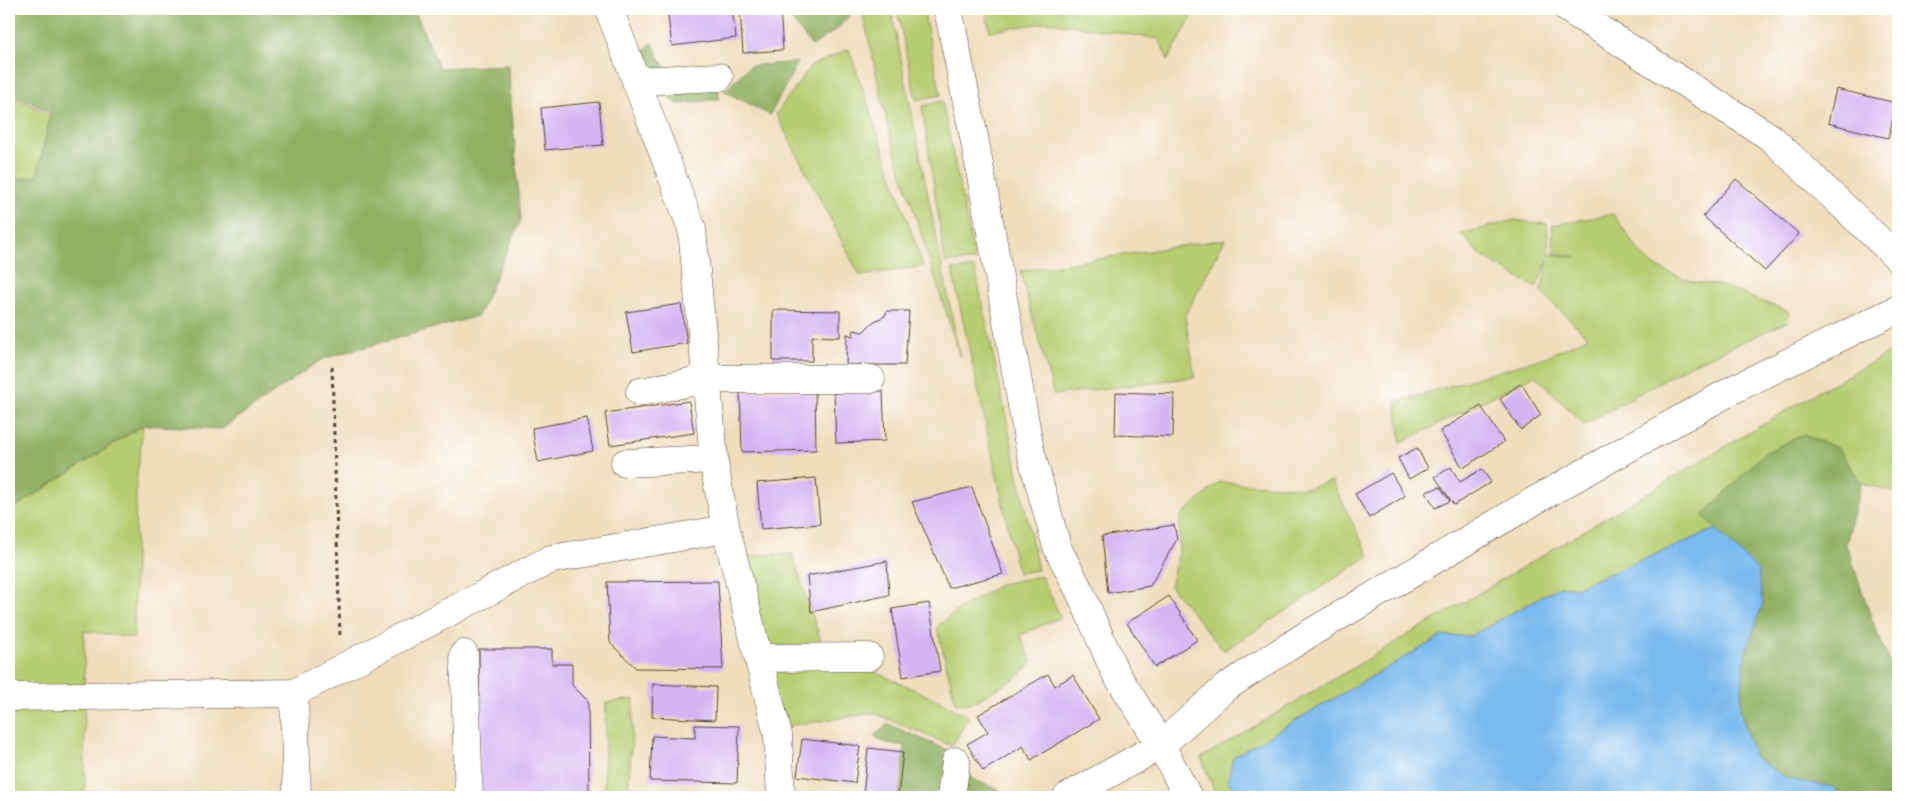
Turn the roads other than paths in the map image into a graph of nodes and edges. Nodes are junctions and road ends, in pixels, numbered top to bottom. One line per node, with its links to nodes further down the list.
1 (609, 9): 5 (street)
2 (948, 9): 19 (street)
3 (1568, 9): 6 (street)
4 (719, 77): 5 (street)
5 (636, 82): 8 (street)
6 (1898, 258)
7 (1898, 309): 19 (street)
8 (707, 379): 9 (street); 10 (street); 11 (street)
9 (871, 379)
10 (640, 392)
11 (714, 459): 12 (street); 13 (street)
12 (625, 463)
13 (726, 529): 16 (street); 17 (street)
14 (464, 654): 22 (street)
15 (869, 657): 16 (street)
16 (759, 658): 23 (street)
17 (294, 693): 18 (street); 21 (street)
18 (9, 697)
19 (1161, 745): 25 (street); 26 (street)
20 (956, 761): 24 (street)
21 (297, 797)
22 (469, 797)
23 (781, 797)
24 (951, 797)
25 (1067, 797)
26 (1188, 797)

